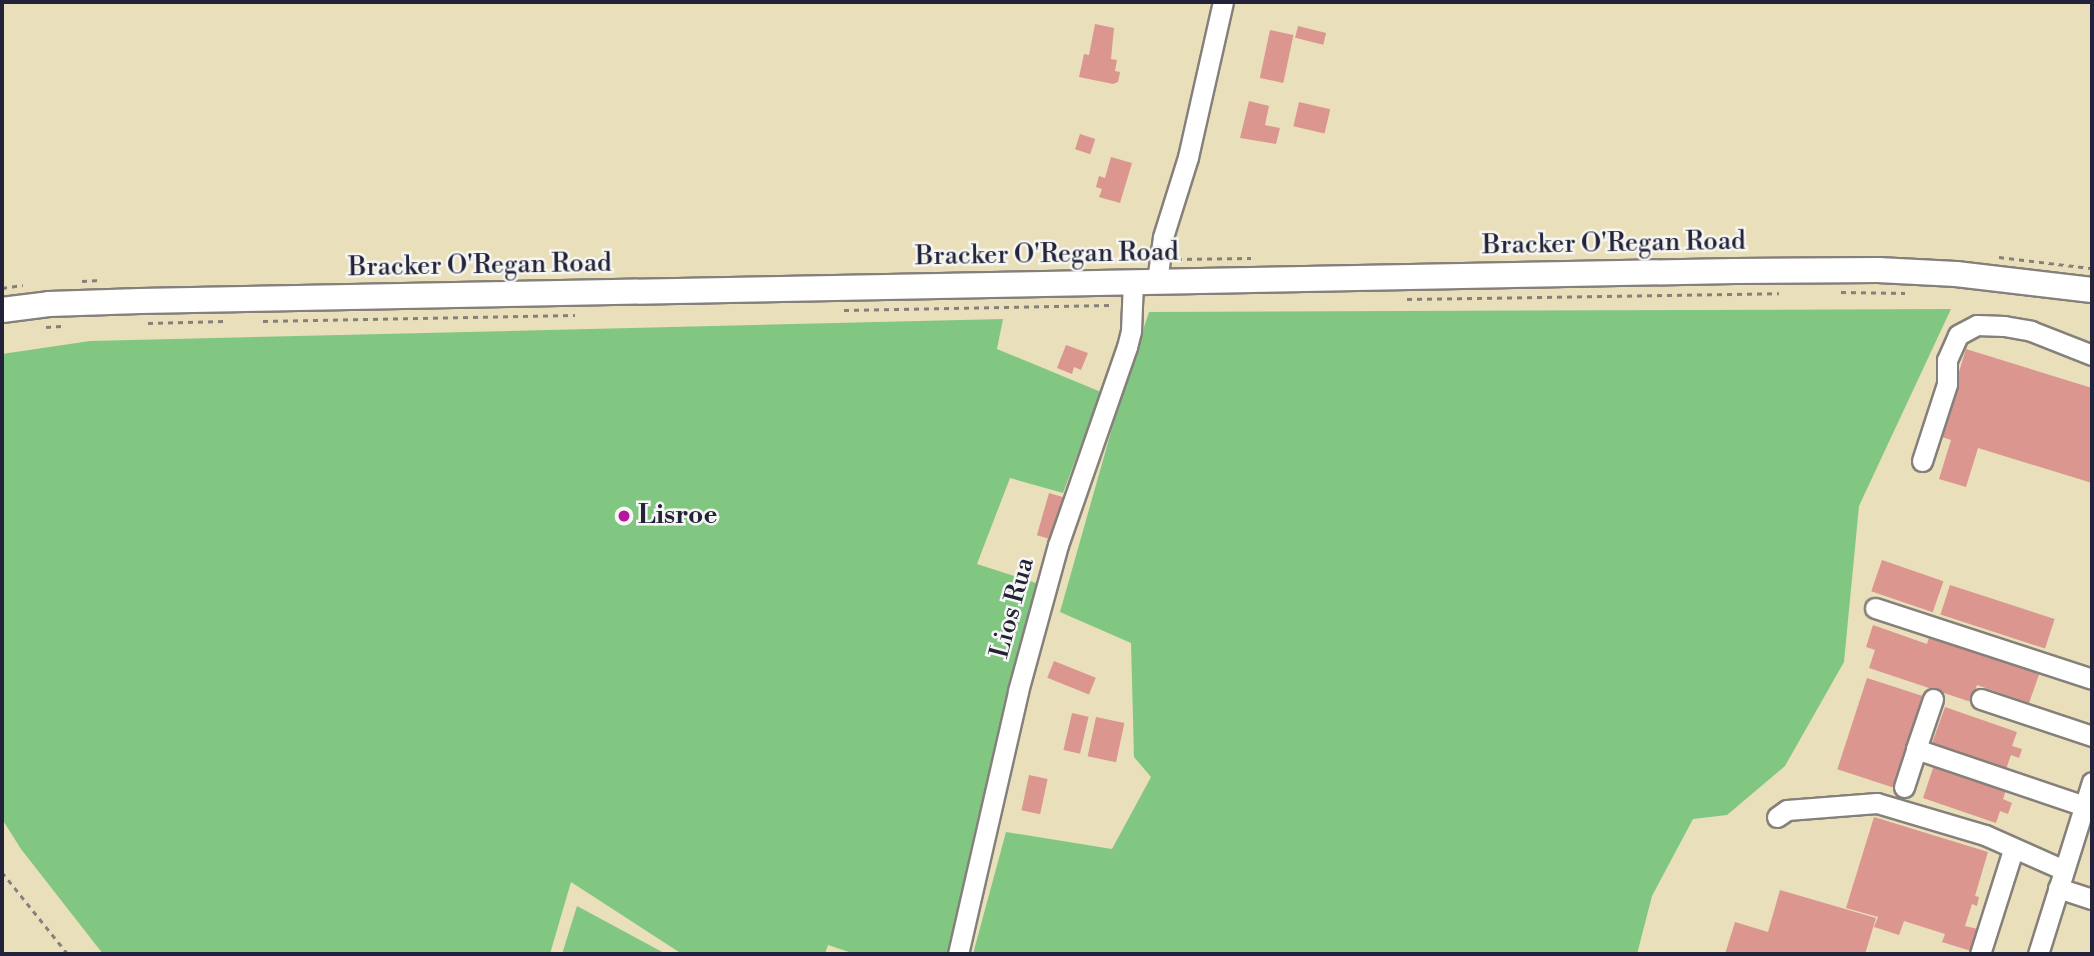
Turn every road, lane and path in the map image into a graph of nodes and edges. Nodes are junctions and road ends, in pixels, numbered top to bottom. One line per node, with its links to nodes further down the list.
1 (1223, 2): 2 (street, Lios Rua)
2 (1141, 289): 3 (main road, Bracker O'Regan Road); 8 (main road, Bracker O'Regan Road); 9 (path); 33 (street, Lios Rua)
3 (2092, 290)
4 (1834, 292): 6 (path)
5 (1780, 293): 7 (path)
6 (1910, 293)
7 (1395, 299)
8 (2, 310)
9 (833, 310)
10 (583, 315): 12 (path)
11 (228, 321): 13 (path)
12 (255, 321)
13 (147, 323)
14 (64, 326): 15 (path)
15 (40, 327)
16 (2092, 355): 17 (street)
17 (1922, 461)
18 (1875, 608): 19 (street)
19 (2092, 679)
20 (1933, 699): 23 (street)
21 (1981, 699): 22 (street)
22 (2092, 736)
23 (1916, 749): 25 (street); 26 (street)
24 (2092, 782): 26 (street)
25 (1903, 787)
26 (2084, 806): 30 (street)
27 (1777, 817): 28 (street)
28 (2013, 849): 30 (street); 34 (street)
29 (2, 872): 32 (path)
30 (2061, 879): 31 (street); 35 (street)
31 (2092, 899)
32 (68, 954)
33 (958, 954)
34 (1980, 954)
35 (2038, 954)

